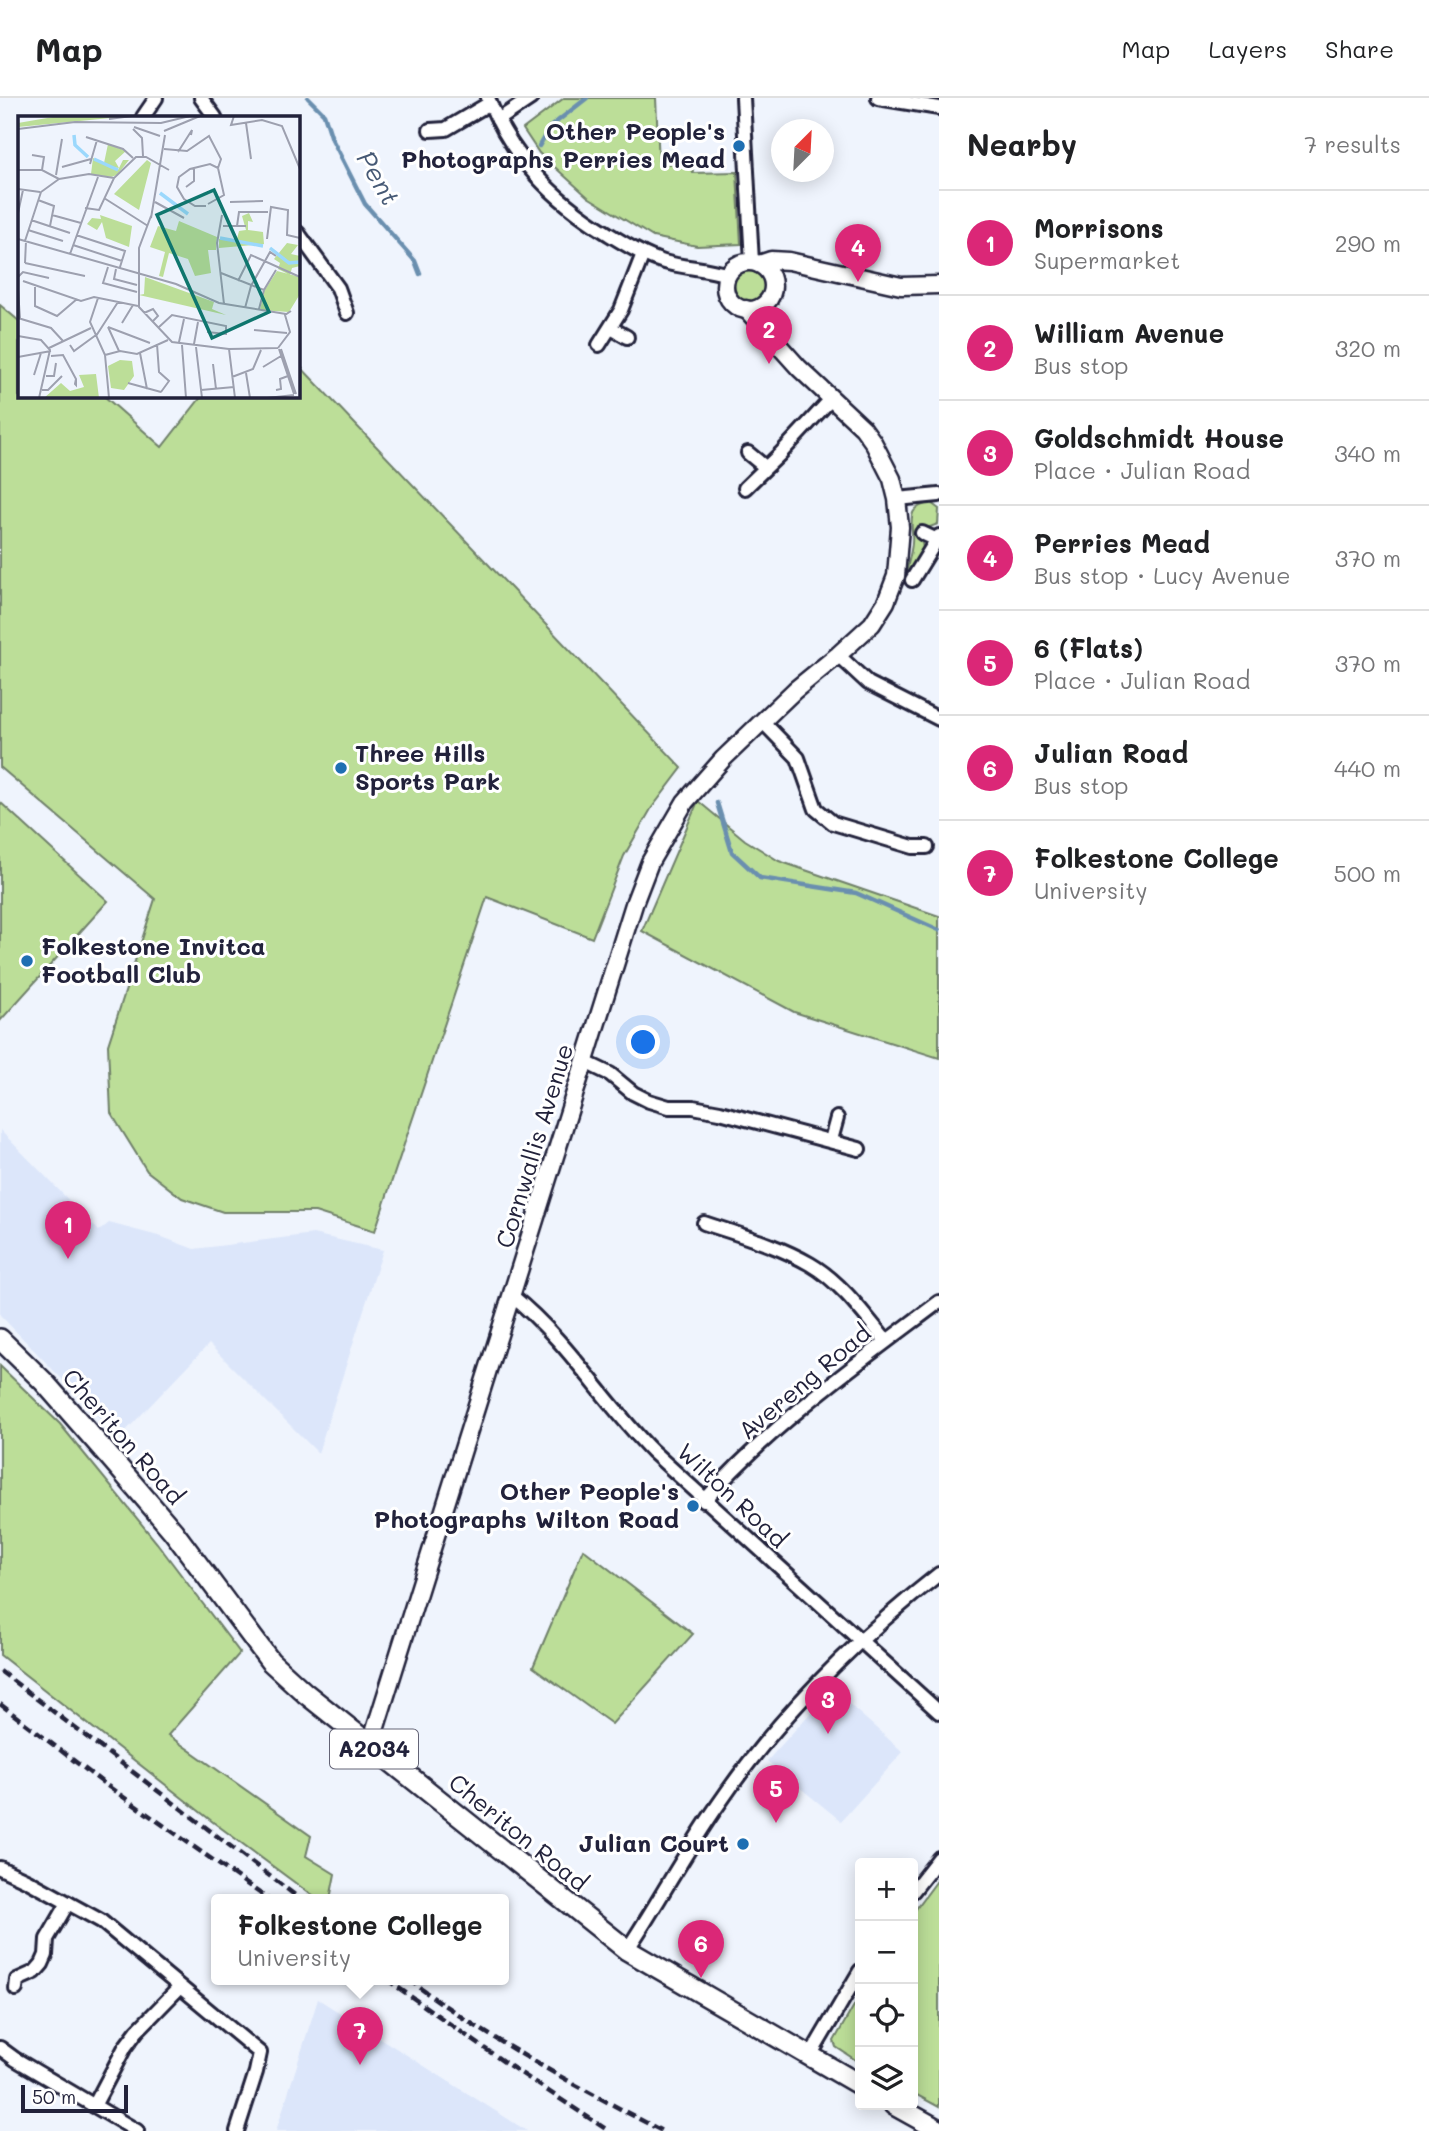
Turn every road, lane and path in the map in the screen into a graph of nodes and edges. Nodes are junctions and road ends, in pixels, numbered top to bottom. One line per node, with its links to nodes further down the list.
1 (156, 98): 8 (street)
2 (201, 98): 9 (street)
3 (531, 98): 10 (street)
4 (743, 98): 14 (street)
5 (878, 98): 7 (street)
6 (489, 100): 10 (street); 11 (street)
7 (939, 108)
8 (144, 116)
9 (214, 116)
10 (498, 120): 13 (street)
11 (430, 130)
12 (299, 234): 21 (street)
13 (643, 254): 16 (street); 23 (street)
14 (755, 263): 15 (street); 16 (street); 17 (street)
15 (796, 263): 17 (street); 18 (street)
16 (728, 275): 20 (street)
17 (773, 284): 19 (street)
18 (939, 285)
19 (767, 301): 20 (street); 22 (street)
20 (746, 309): 22 (street, Cornwallis Avenue)
21 (347, 313)
22 (763, 326): 26 (street, Cornwallis Avenue)
23 (611, 328): 24 (street); 25 (street)
24 (627, 337)
25 (599, 345)
26 (832, 398): 28 (street); 31 (street, Cornwallis Avenue)
27 (748, 453): 28 (street)
28 (765, 467): 29 (street)
29 (745, 488)
30 (939, 495): 31 (street)
31 (897, 499): 35 (street, Cornwallis Avenue)
32 (922, 533): 33 (street)
33 (938, 538): 34 (street)
34 (912, 580)
35 (838, 655): 36 (street); 37 (street, Cornwallis Avenue)
36 (939, 719)
37 (763, 722): 38 (street); 39 (street, Cornwallis Avenue)
38 (927, 847)
39 (585, 1062): 41 (street); 44 (street, Cornwallis Avenue)
40 (837, 1118): 41 (street)
41 (831, 1140): 42 (street)
42 (859, 1149)
43 (704, 1223): 47 (street)
44 (512, 1296): 48 (street, Wilton Road); 52 (street, Cornwallis Avenue)
45 (939, 1302): 47 (street, Avereng Road)
46 (0, 1339): 52 (main road, Cheriton Road / A2034)
47 (886, 1341): 48 (street, Avereng Road)
48 (704, 1501): 50 (street, Wilton Road)
49 (939, 1574): 50 (street)
50 (861, 1640): 51 (street, Wilton Road); 57 (street)
51 (939, 1712)
52 (370, 1746): 57 (main road, Cheriton Road / A2034)
53 (939, 1858): 55 (street)
54 (0, 1868): 56 (street)
55 (918, 1885)
56 (68, 1903): 59 (street); 60 (street)
57 (627, 1950): 62 (main road, Cheriton Road / A2034)
58 (855, 1980): 62 (street)
59 (179, 1988): 64 (street); 68 (street)
60 (16, 1989)
61 (0, 2048): 64 (street)
62 (810, 2056): 63 (main road, Cheriton Road / A2034)
63 (855, 2082)
64 (94, 2106): 67 (street)
65 (903, 2110): 66 (main road)
66 (939, 2130)
67 (137, 2131)
68 (237, 2131)

